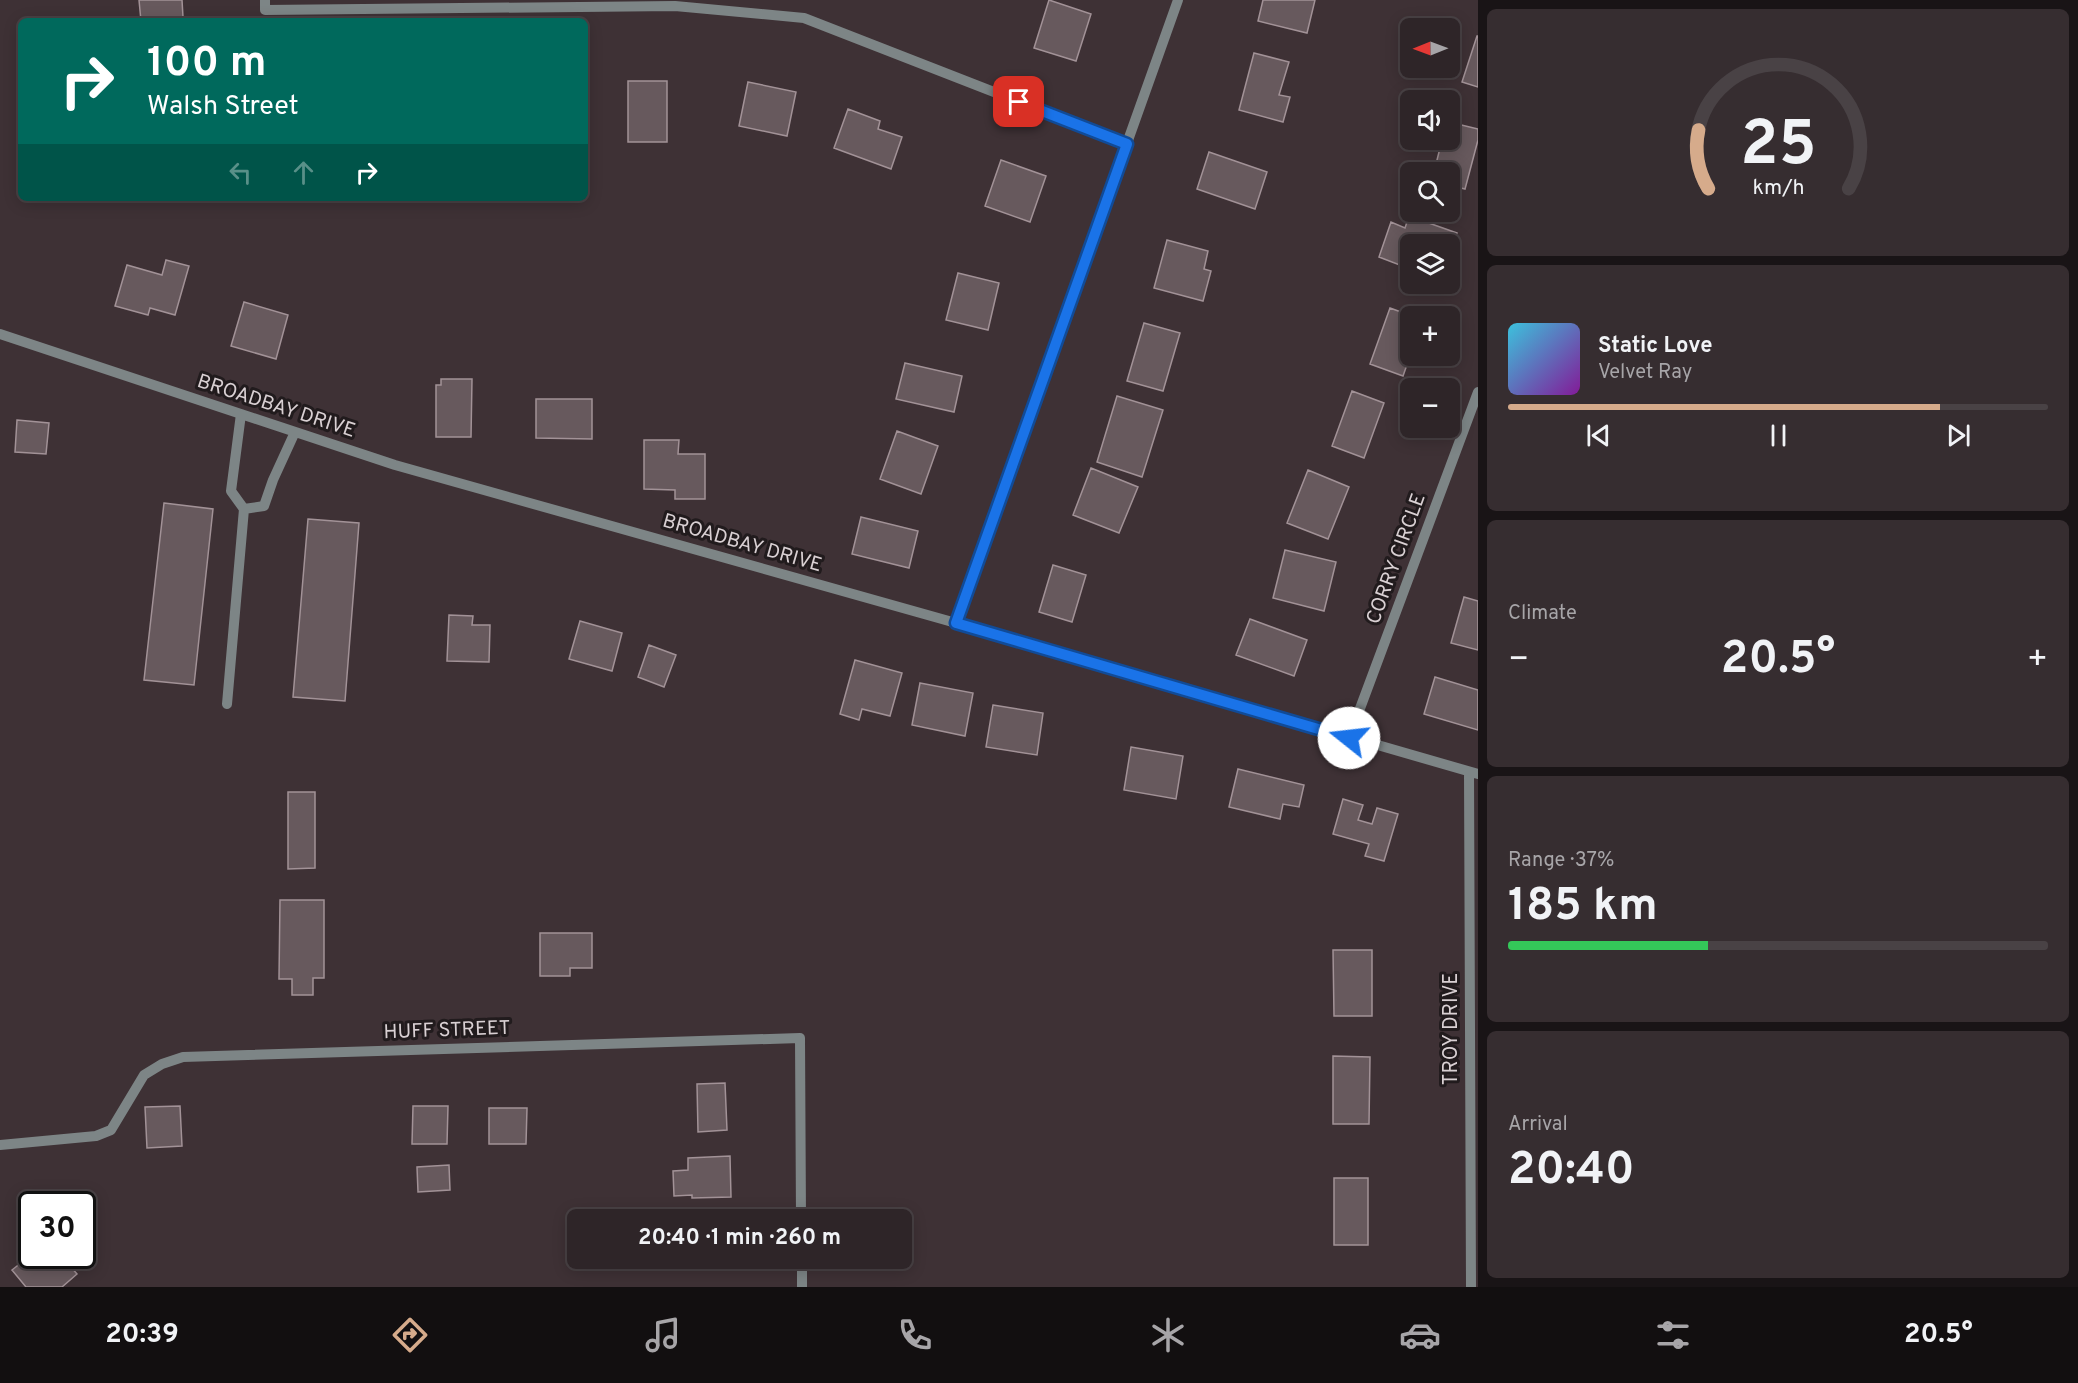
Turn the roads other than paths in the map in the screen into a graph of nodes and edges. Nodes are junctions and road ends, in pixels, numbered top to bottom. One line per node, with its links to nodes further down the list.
1 (1178, 0): 4 (street)
2 (675, 3): 3 (street); 4 (street)
3 (266, 5)
4 (1127, 144): 10 (street)
5 (0, 334): 7 (street, BROADBAY DRIVE)
6 (1478, 392): 12 (street, CORRY CIRCLE)
7 (241, 414): 8 (street, BROADBAY DRIVE); 9 (street)
8 (295, 432): 9 (street); 10 (street, BROADBAY DRIVE)
9 (243, 509): 11 (street)
10 (956, 623): 12 (street, BROADBAY DRIVE)
11 (226, 704)
12 (1349, 738): 13 (street, BROADBAY DRIVE)
13 (1473, 773): 18 (street, TROY DRIVE)
14 (0, 1145): 15 (street, HUFF STREET)
15 (801, 1209)
16 (802, 1269): 17 (street)
17 (802, 1287)
18 (1471, 1287)

